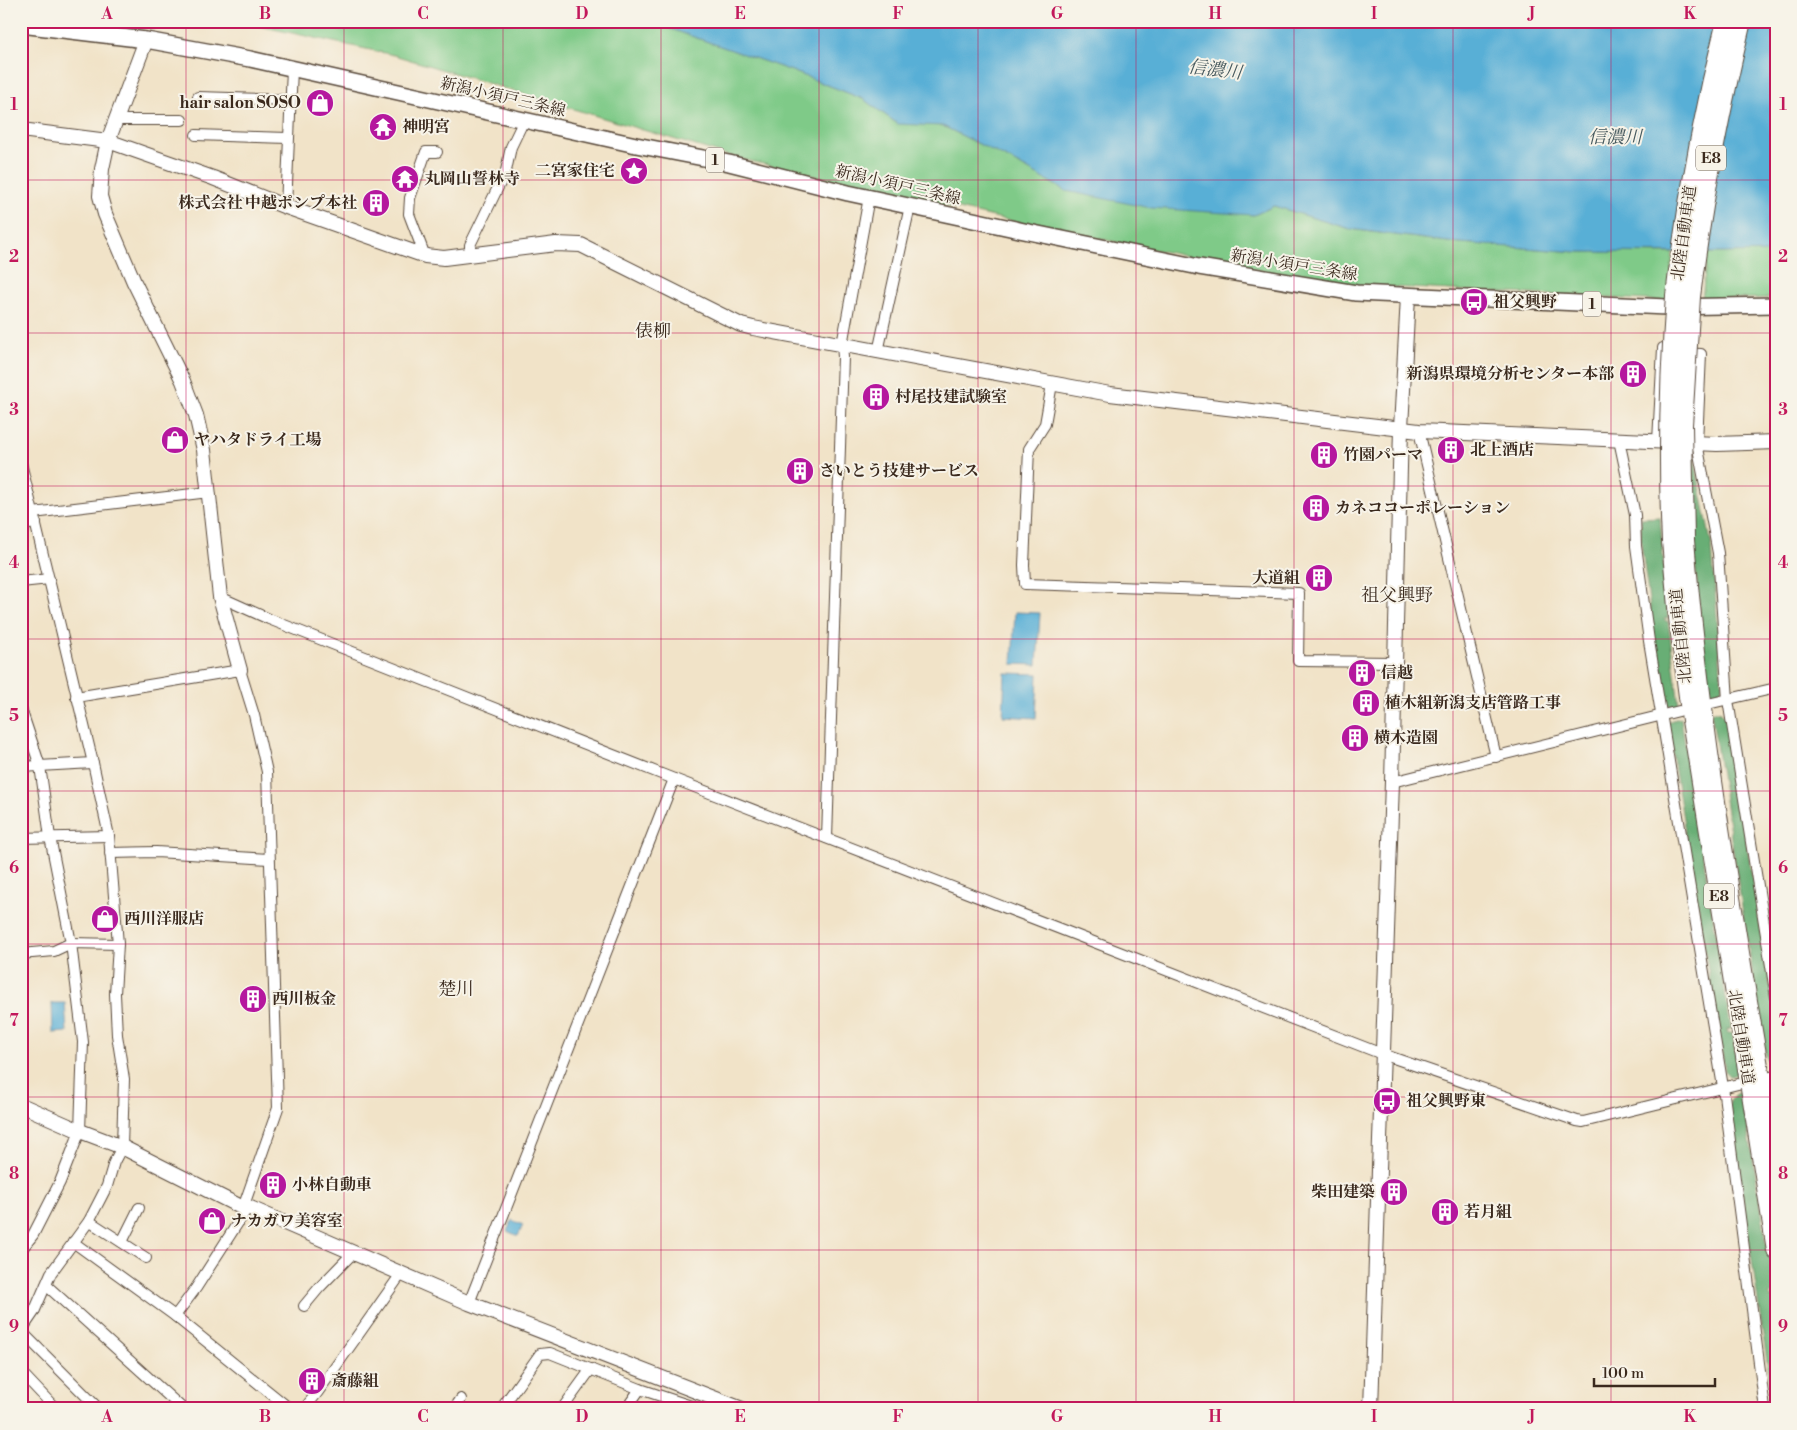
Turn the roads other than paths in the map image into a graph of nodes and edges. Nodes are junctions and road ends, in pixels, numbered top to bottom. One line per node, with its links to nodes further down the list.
1 (1726, 21): 38 (highway, 北陸自動車道 / E8, bridge)
2 (1742, 21): 38 (highway, 北陸自動車道 / E8, bridge)
3 (21, 25): 4 (main road, 新潟小須戸三条線 / 1)
4 (146, 40): 5 (main road, 新潟小須戸三条線 / 1); 8 (street)
5 (292, 69): 7 (street); 10 (main road, 新潟小須戸三条線 / 1)
6 (198, 97): 7 (street)
7 (290, 100): 13 (street)
8 (116, 120): 9 (street); 14 (street)
9 (182, 120)
10 (524, 120): 16 (main road, 新潟小須戸三条線 / 1); 19 (street)
11 (21, 130): 14 (street)
12 (196, 135): 13 (street)
13 (288, 138): 18 (street)
14 (108, 141): 18 (street); 35 (street)
15 (437, 152): 20 (street)
16 (869, 197): 17 (main road, 新潟小須戸三条線 / 1); 24 (street)
17 (910, 206): 21 (main road, 新潟小須戸三条線 / 1); 26 (street)
18 (286, 207): 20 (street)
19 (470, 255): 20 (street); 24 (street)
20 (425, 256)
21 (1408, 296): 23 (main road, 新潟小須戸三条線 / 1); 28 (street)
22 (1776, 305): 23 (main road, 新潟小須戸三条線 / 1)
23 (1667, 307): 25 (street)
24 (842, 345): 26 (street); 60 (street)
25 (1663, 351): 31 (street); 33 (street)
26 (878, 352): 27 (street)
27 (1052, 384): 28 (street); 42 (street)
28 (1401, 428): 29 (street); 42 (street)
29 (1419, 431): 30 (street); 51 (street)
30 (1619, 440): 31 (street); 50 (street)
31 (1658, 441): 33 (street)
32 (1776, 442): 33 (street)
33 (1696, 443): 46 (street)
34 (21, 463): 36 (street)
35 (209, 492): 36 (street); 41 (street)
36 (34, 518): 37 (street); 39 (street)
37 (21, 525)
38 (1678, 541): 73 (highway, 北陸自動車道 / E8); 80 (highway, 北陸自動車道 / E8)
39 (49, 579): 40 (street); 45 (street)
40 (21, 582)
41 (220, 597): 43 (street); 55 (street)
42 (1395, 662): 56 (street)
43 (240, 670): 45 (street); 62 (street)
44 (1776, 688): 46 (street)
45 (76, 697): 52 (street)
46 (1728, 700): 47 (street); 66 (street)
47 (1712, 703)
48 (21, 709): 53 (street)
49 (1679, 711): 50 (street)
50 (1663, 716): 51 (street); 69 (street)
51 (1496, 756): 56 (street)
52 (93, 763): 53 (street); 57 (street)
53 (40, 766): 54 (street); 58 (street)
54 (21, 767)
55 (674, 779): 60 (street); 85 (street)
56 (1392, 782): 67 (street)
57 (109, 836): 58 (street); 61 (street)
58 (50, 837): 59 (street); 63 (street)
59 (21, 838)
60 (827, 838): 67 (street)
61 (110, 853): 62 (street); 64 (street)
62 (269, 858): 75 (street)
63 (71, 943): 64 (street); 65 (street); 71 (street)
64 (118, 944): 72 (street)
65 (21, 954)
66 (1776, 997)
67 (1382, 1054): 69 (street); 105 (street)
68 (1738, 1084): 69 (street)
69 (1724, 1087): 106 (street)
70 (21, 1105): 71 (street)
71 (80, 1132): 72 (street); 79 (street)
72 (122, 1147): 75 (street); 76 (street)
73 (1776, 1168)
74 (139, 1208): 78 (street)
75 (245, 1208): 81 (street); 87 (street)
76 (89, 1221): 77 (street); 78 (street)
77 (73, 1242): 84 (street); 87 (street)
78 (122, 1242): 82 (street)
79 (21, 1250)
80 (1776, 1250)
81 (354, 1252): 83 (street); 86 (street)
82 (146, 1258)
83 (401, 1274): 85 (street); 99 (street)
84 (46, 1285): 88 (street); 97 (street)
85 (469, 1303): 92 (street)
86 (304, 1306)
87 (175, 1316): 98 (street)
88 (21, 1331): 96 (street)
89 (591, 1369): 91 (street); 101 (street); 102 (street)
90 (21, 1372): 95 (street)
91 (640, 1389): 94 (street); 103 (street)
92 (702, 1393): 94 (street); 104 (street)
93 (461, 1400): 100 (street)
94 (696, 1408)
95 (56, 1409)
96 (99, 1409)
97 (183, 1409)
98 (290, 1409)
99 (304, 1409)
100 (454, 1409)
101 (501, 1409)
102 (562, 1409)
103 (626, 1409)
104 (742, 1409)
105 (1371, 1409)
106 (1765, 1409)

